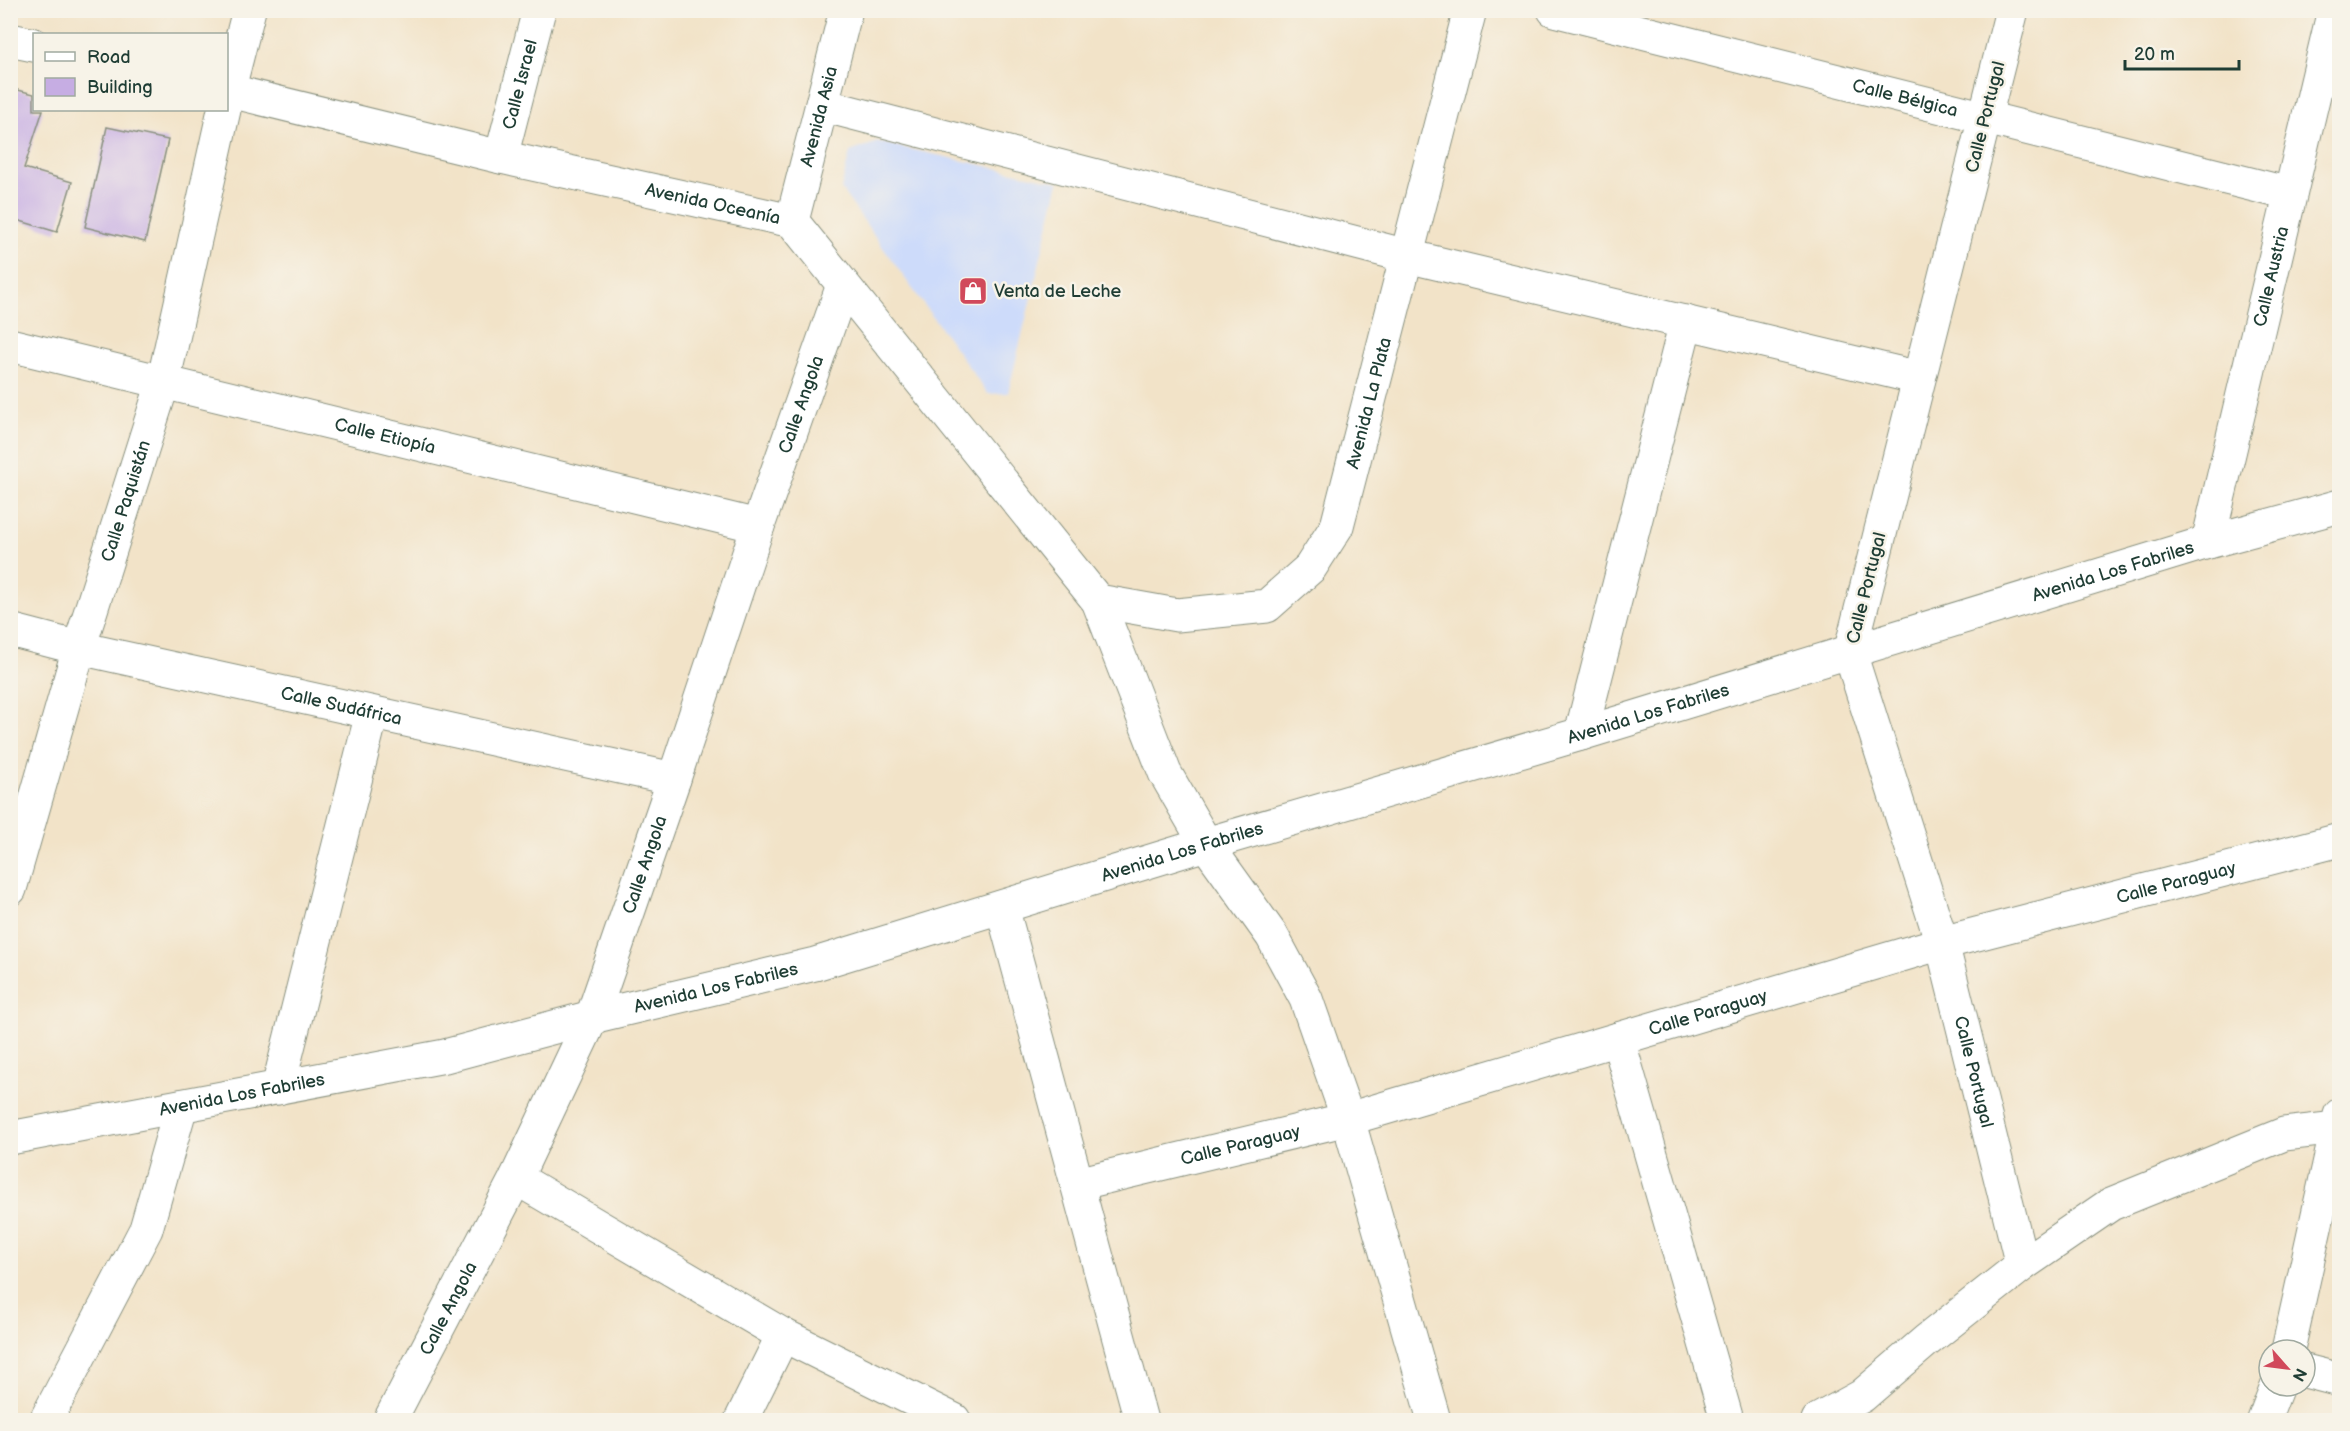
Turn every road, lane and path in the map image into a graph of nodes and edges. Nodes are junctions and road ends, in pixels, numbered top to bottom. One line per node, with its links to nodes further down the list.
1 (249, 10): 10 (street, Calle Paquistán)
2 (538, 10): 15 (street, Calle Israel)
3 (846, 10): 12 (street, Avenida Asia)
4 (1470, 10): 18 (street, Avenida La Plata)
5 (1554, 10): 14 (street, Calle Bélgica)
6 (2012, 10): 14 (street, Calle Portugal)
7 (2334, 10): 16 (street, Calle Austria)
8 (10, 40): 9 (street)
9 (33, 45)
10 (228, 90)
11 (228, 98): 15 (street, Avenida Oceanía)
12 (822, 105): 17 (street, Avenida Asia); 18 (street)
13 (223, 111): 23 (street, Calle Paquistán)
14 (1984, 118): 16 (street, Calle Bélgica); 22 (street, Calle Portugal)
15 (501, 157): 17 (street, Avenida Oceanía)
16 (2290, 194): 26 (street, Calle Austria)
17 (792, 221): 19 (street, Avenida Oceanía)
18 (1407, 256): 20 (street); 27 (street, Avenida La Plata)
19 (843, 285): 25 (street, Calle Angola); 27 (street, Avenida Oceanía)
20 (1686, 322): 22 (street); 32 (street)
21 (10, 345): 23 (street, Calle Etiopía)
22 (1919, 378): 30 (street, Calle Portugal)
23 (163, 383): 25 (street, Calle Etiopía); 29 (street, Calle Paquistán)
24 (2340, 506): 26 (street, Avenida Los Fabriles)
25 (758, 525): 33 (street, Calle Angola)
26 (2208, 542): 30 (street, Avenida Los Fabriles)
27 (1098, 601): 35 (street, Avenida Oceanía)
28 (10, 630): 29 (street, Calle Sudáfrica)
29 (79, 648): 31 (street, Calle Sudáfrica); 36 (street, Calle Paquistán)
30 (1850, 653): 32 (street, Avenida Los Fabriles); 38 (street, Calle Portugal)
31 (372, 713): 33 (street, Calle Sudáfrica); 41 (street)
32 (1581, 734): 35 (street, Avenida Los Fabriles)
33 (674, 779): 39 (street, Calle Angola)
34 (2340, 840): 38 (street, Calle Paraguay)
35 (1206, 844): 37 (street, Avenida Los Fabriles); 43 (street, Avenida Oceanía)
36 (10, 889)
37 (1002, 907): 39 (street, Avenida Los Fabriles); 47 (street)
38 (1942, 943): 40 (street, Calle Paraguay); 48 (street, Calle Portugal)
39 (592, 1017): 41 (street, Avenida Los Fabriles); 46 (street, Calle Angola)
40 (1618, 1039): 43 (street, Calle Paraguay); 60 (street)
41 (278, 1088): 42 (street, Avenida Los Fabriles)
42 (181, 1106): 45 (street, Avenida Los Fabriles); 54 (street)
43 (1348, 1119): 47 (street, Calle Paraguay); 59 (street, Avenida Oceanía)
44 (2338, 1121): 48 (street); 50 (street)
45 (10, 1138)
46 (516, 1179): 49 (street); 55 (street, Calle Angola)
47 (1077, 1184): 58 (street)
48 (2022, 1265): 61 (street)
49 (783, 1335): 56 (street); 57 (street)
50 (2291, 1338)
51 (2317, 1374): 52 (street)
52 (2340, 1380)
53 (2272, 1398): 62 (street)
54 (46, 1420)
55 (390, 1420)
56 (741, 1420)
57 (954, 1420)
58 (1141, 1420)
59 (1434, 1420)
60 (1727, 1420)
61 (1818, 1420)
62 (2264, 1420)

